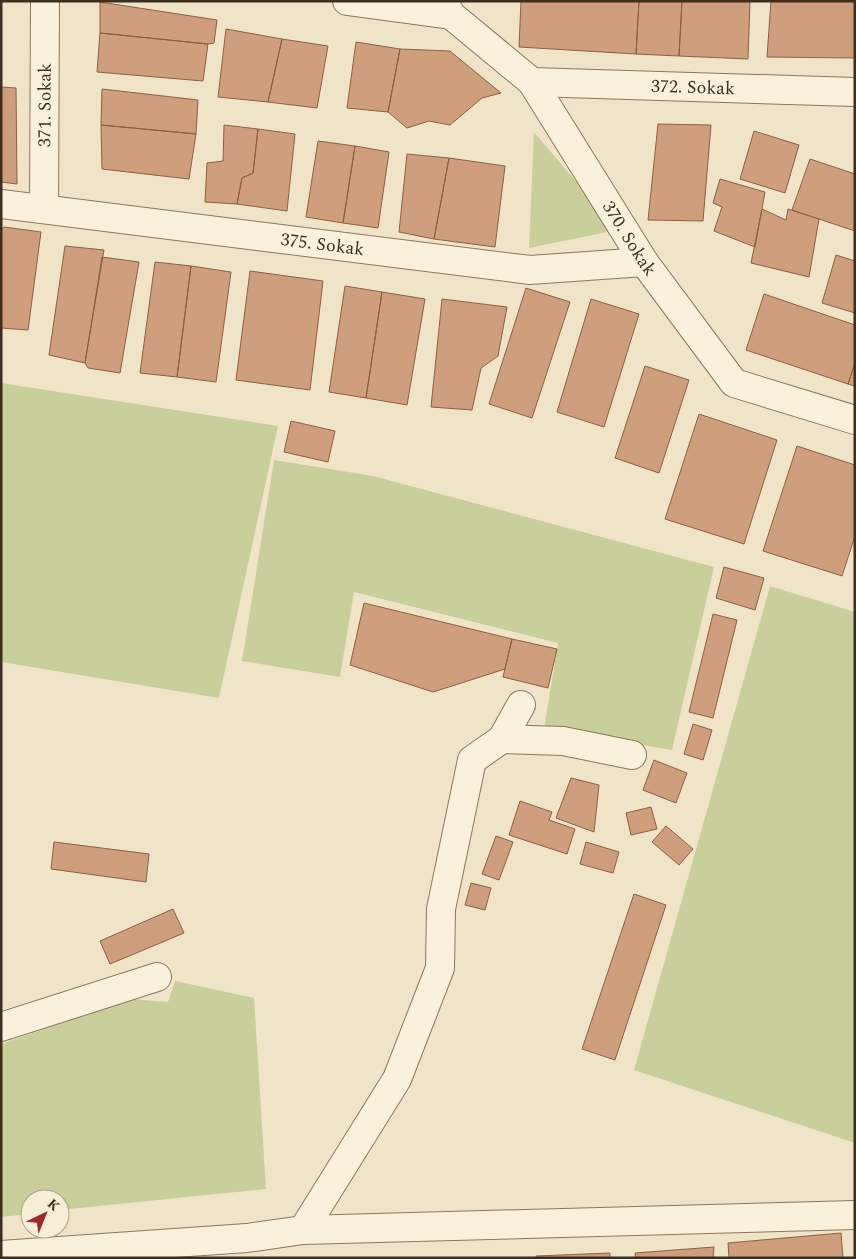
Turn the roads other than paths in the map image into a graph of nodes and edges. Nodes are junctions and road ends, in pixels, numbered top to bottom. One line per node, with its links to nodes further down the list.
1 (44, 1): 7 (street, 371. Sokak)
2 (347, 1): 3 (street)
3 (448, 8): 4 (street, 370. Sokak)
4 (532, 82): 5 (street, 372. Sokak); 8 (street, 370. Sokak)
5 (855, 92)
6 (1, 204): 7 (street, 375. Sokak)
7 (44, 209): 8 (street, 375. Sokak)
8 (644, 262): 9 (street, 370. Sokak)
9 (855, 420)
10 (521, 706): 11 (street)
11 (502, 739): 12 (street); 16 (street)
12 (632, 755)
13 (157, 977): 14 (street)
14 (1, 1027)
15 (855, 1215): 16 (street)
16 (303, 1230): 17 (street)
17 (247, 1248): 18 (street)
18 (1, 1255)

